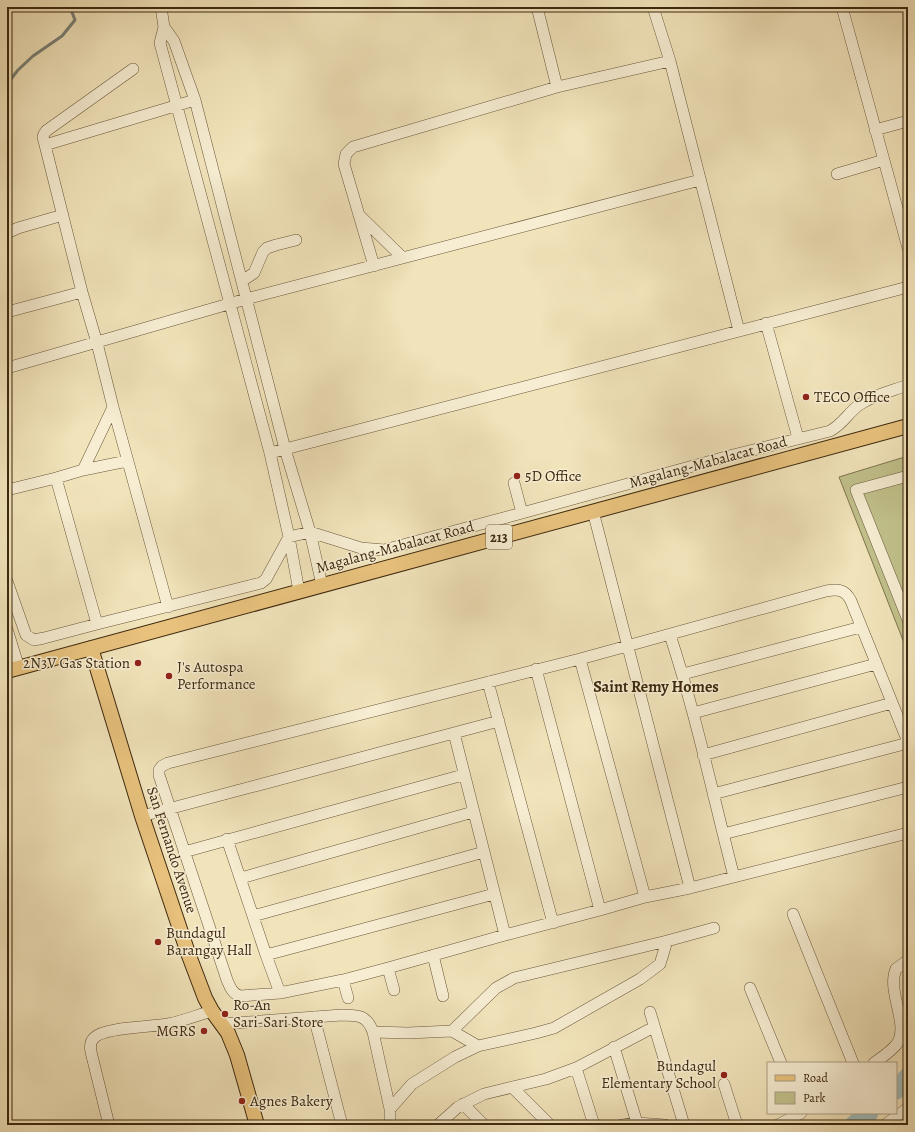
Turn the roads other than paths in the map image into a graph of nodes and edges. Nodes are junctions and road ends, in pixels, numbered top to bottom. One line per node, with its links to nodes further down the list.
1 (160, 7): 5 (street)
2 (537, 7): 8 (street)
3 (653, 7): 6 (street)
4 (842, 7): 12 (street)
5 (164, 27): 9 (street); 10 (street)
6 (670, 61): 8 (street); 16 (street)
7 (133, 69): 13 (street)
8 (557, 87): 18 (street)
9 (195, 100): 10 (street); 24 (street)
10 (177, 106): 13 (street); 28 (street)
11 (908, 121): 12 (street)
12 (875, 130): 14 (street)
13 (45, 145): 17 (street)
14 (884, 160): 15 (street); 21 (street)
15 (837, 174)
16 (700, 180): 22 (street); 31 (street)
17 (62, 215): 19 (street); 26 (street)
18 (358, 215): 22 (street); 23 (street)
19 (7, 233)
20 (296, 240): 24 (street)
21 (908, 248)
22 (403, 258): 23 (street)
23 (374, 266): 27 (street)
24 (242, 281): 27 (street)
25 (908, 287): 30 (street)
26 (82, 292): 29 (street); 32 (street)
27 (246, 299): 28 (street); 38 (street)
28 (230, 304): 32 (street); 39 (street)
29 (7, 312)
30 (766, 324): 31 (street); 37 (street)
31 (739, 331): 38 (street)
32 (97, 343): 33 (street); 35 (street)
33 (7, 368)
34 (908, 385): 37 (street)
35 (113, 408): 40 (street); 41 (street)
36 (908, 426): 46 (main road, Magalang-Mabalacat Road / 213)
37 (798, 438): 47 (street)
38 (285, 449): 39 (street); 48 (street)
39 (270, 453): 49 (street)
40 (127, 461): 41 (street); 53 (street)
41 (83, 470): 43 (street)
42 (908, 476): 54 (street)
43 (56, 478): 45 (street); 55 (street)
44 (514, 483): 47 (street)
45 (7, 490)
46 (593, 511): 51 (main road, Magalang-Mabalacat Road / 213); 59 (street)
47 (522, 513): 48 (street)
48 (310, 532): 49 (street); 51 (street)
49 (289, 537): 52 (street); 53 (street)
50 (7, 581): 55 (street)
51 (322, 585): 52 (main road, Magalang-Mabalacat Road / 213)
52 (299, 591): 60 (main road, Magalang-Mabalacat Road / 213)
53 (168, 607): 55 (street)
54 (908, 620)
55 (97, 624)
56 (861, 627): 58 (street); 62 (street); 65 (street)
57 (7, 629): 64 (street)
58 (670, 635): 59 (street); 65 (street)
59 (629, 645): 61 (street); 86 (street)
60 (91, 648): 64 (main road, Magalang-Mabalacat Road / 213); 78 (main road, San Fernando Avenue)
61 (580, 659): 63 (street); 88 (street)
62 (876, 664): 67 (street); 68 (street)
63 (536, 669): 66 (street); 89 (street)
64 (13, 670)
65 (683, 674): 68 (street)
66 (488, 682): 69 (street); 76 (street)
67 (892, 704): 71 (street); 72 (street)
68 (693, 713): 72 (street)
69 (499, 721): 70 (street); 92 (street)
70 (454, 733): 73 (street); 76 (street)
71 (908, 743): 75 (street)
72 (703, 755): 75 (street)
73 (463, 775): 77 (street); 81 (street)
74 (908, 787): 80 (street)
75 (713, 794): 80 (street)
76 (170, 808): 78 (street); 82 (street)
77 (473, 812): 83 (street); 85 (street)
78 (142, 816): 106 (main road, San Fernando Avenue)
79 (908, 833): 84 (street)
80 (723, 834): 84 (street)
81 (227, 839): 82 (street); 85 (street)
82 (184, 852): 103 (street)
83 (484, 852): 87 (street); 91 (street)
84 (734, 877): 86 (street)
85 (241, 878): 91 (street)
86 (690, 888): 88 (street)
87 (494, 894): 94 (street); 96 (street)
88 (645, 897): 89 (street)
89 (600, 910): 92 (street)
90 (793, 914): 116 (street)
91 (253, 916): 96 (street)
92 (553, 923): 94 (street)
93 (714, 928): 95 (street)
94 (505, 935): 97 (street)
95 (667, 941): 111 (street); 113 (street)
96 (266, 955): 103 (street)
97 (433, 955): 99 (street); 104 (street)
98 (908, 960): 117 (street)
99 (388, 968): 100 (street); 102 (street)
100 (343, 980): 103 (street); 105 (street)
101 (750, 988): 115 (street)
102 (394, 990)
103 (280, 993)
104 (443, 996)
105 (348, 998)
106 (212, 1011): 109 (main road, San Fernando Avenue); 126 (street)
107 (650, 1012): 110 (street)
108 (314, 1017): 109 (street); 112 (street); 128 (street)
109 (222, 1024): 127 (main road, San Fernando Avenue)
110 (654, 1027): 114 (street); 136 (street)
111 (452, 1031): 112 (street); 113 (street)
112 (373, 1032): 123 (street)
113 (478, 1046): 123 (street)
114 (614, 1047): 118 (street); 125 (street)
115 (781, 1062)
116 (853, 1062)
117 (876, 1062)
118 (576, 1068): 120 (street); 133 (street)
119 (724, 1084): 137 (street)
120 (512, 1087): 121 (street); 132 (street)
121 (463, 1104): 130 (street); 131 (street)
122 (908, 1108): 139 (street)
123 (390, 1109): 129 (street)
124 (799, 1114): 138 (street)
125 (637, 1123): 134 (street); 135 (street)
126 (109, 1125)
127 (257, 1125)
128 (342, 1125)
129 (390, 1125)
130 (438, 1125)
131 (484, 1125)
132 (550, 1125)
133 (594, 1125)
134 (622, 1125)
135 (665, 1125)
136 (684, 1125)
137 (737, 1125)
138 (778, 1125)
139 (885, 1125)

